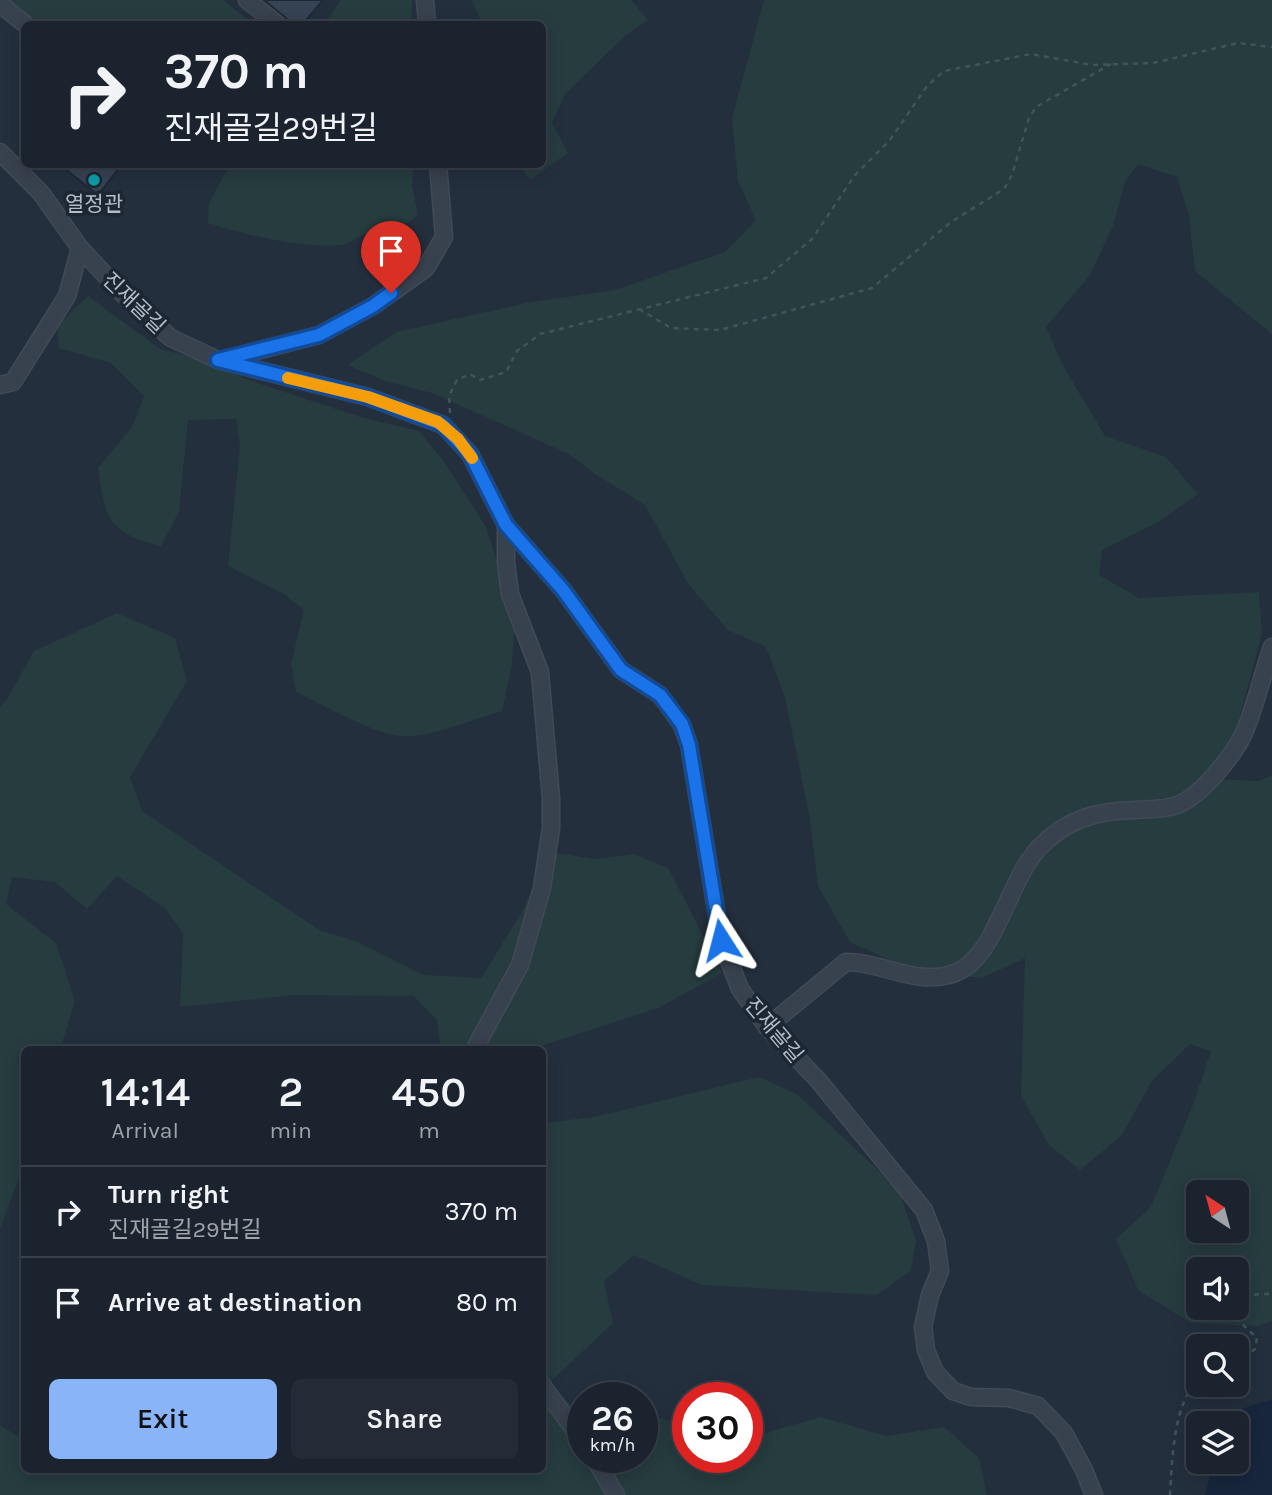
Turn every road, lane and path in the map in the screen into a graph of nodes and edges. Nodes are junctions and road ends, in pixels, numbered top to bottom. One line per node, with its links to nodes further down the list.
1 (247, 0): 5 (street)
2 (425, 0): 6 (street)
3 (0, 4): 4 (street)
4 (21, 21)
5 (273, 21)
6 (427, 21)
7 (1272, 47): 8 (path)
8 (1111, 64): 12 (path); 12 (path)
9 (0, 152): 11 (street, 진재골길)
10 (438, 168): 13 (street)
11 (80, 248): 13 (street, 진재골길); 14 (street, 진재골길)
12 (639, 309): 15 (path)
13 (218, 360): 15 (street, 진재골길)
14 (0, 385)
15 (443, 425): 16 (street, 진재골길)
16 (506, 525): 18 (street, 진재골길); 19 (street)
17 (1272, 647): 18 (street)
18 (767, 1027): 29 (street, 진재골길)
19 (476, 1046)
20 (1272, 1294): 21 (path)
21 (1249, 1296)
22 (1238, 1320): 23 (path)
23 (1249, 1353)
24 (546, 1391): 26 (street)
25 (1186, 1397): 30 (path)
26 (567, 1420)
27 (603, 1473): 28 (street)
28 (616, 1495)
29 (1094, 1495)
30 (1170, 1495)

